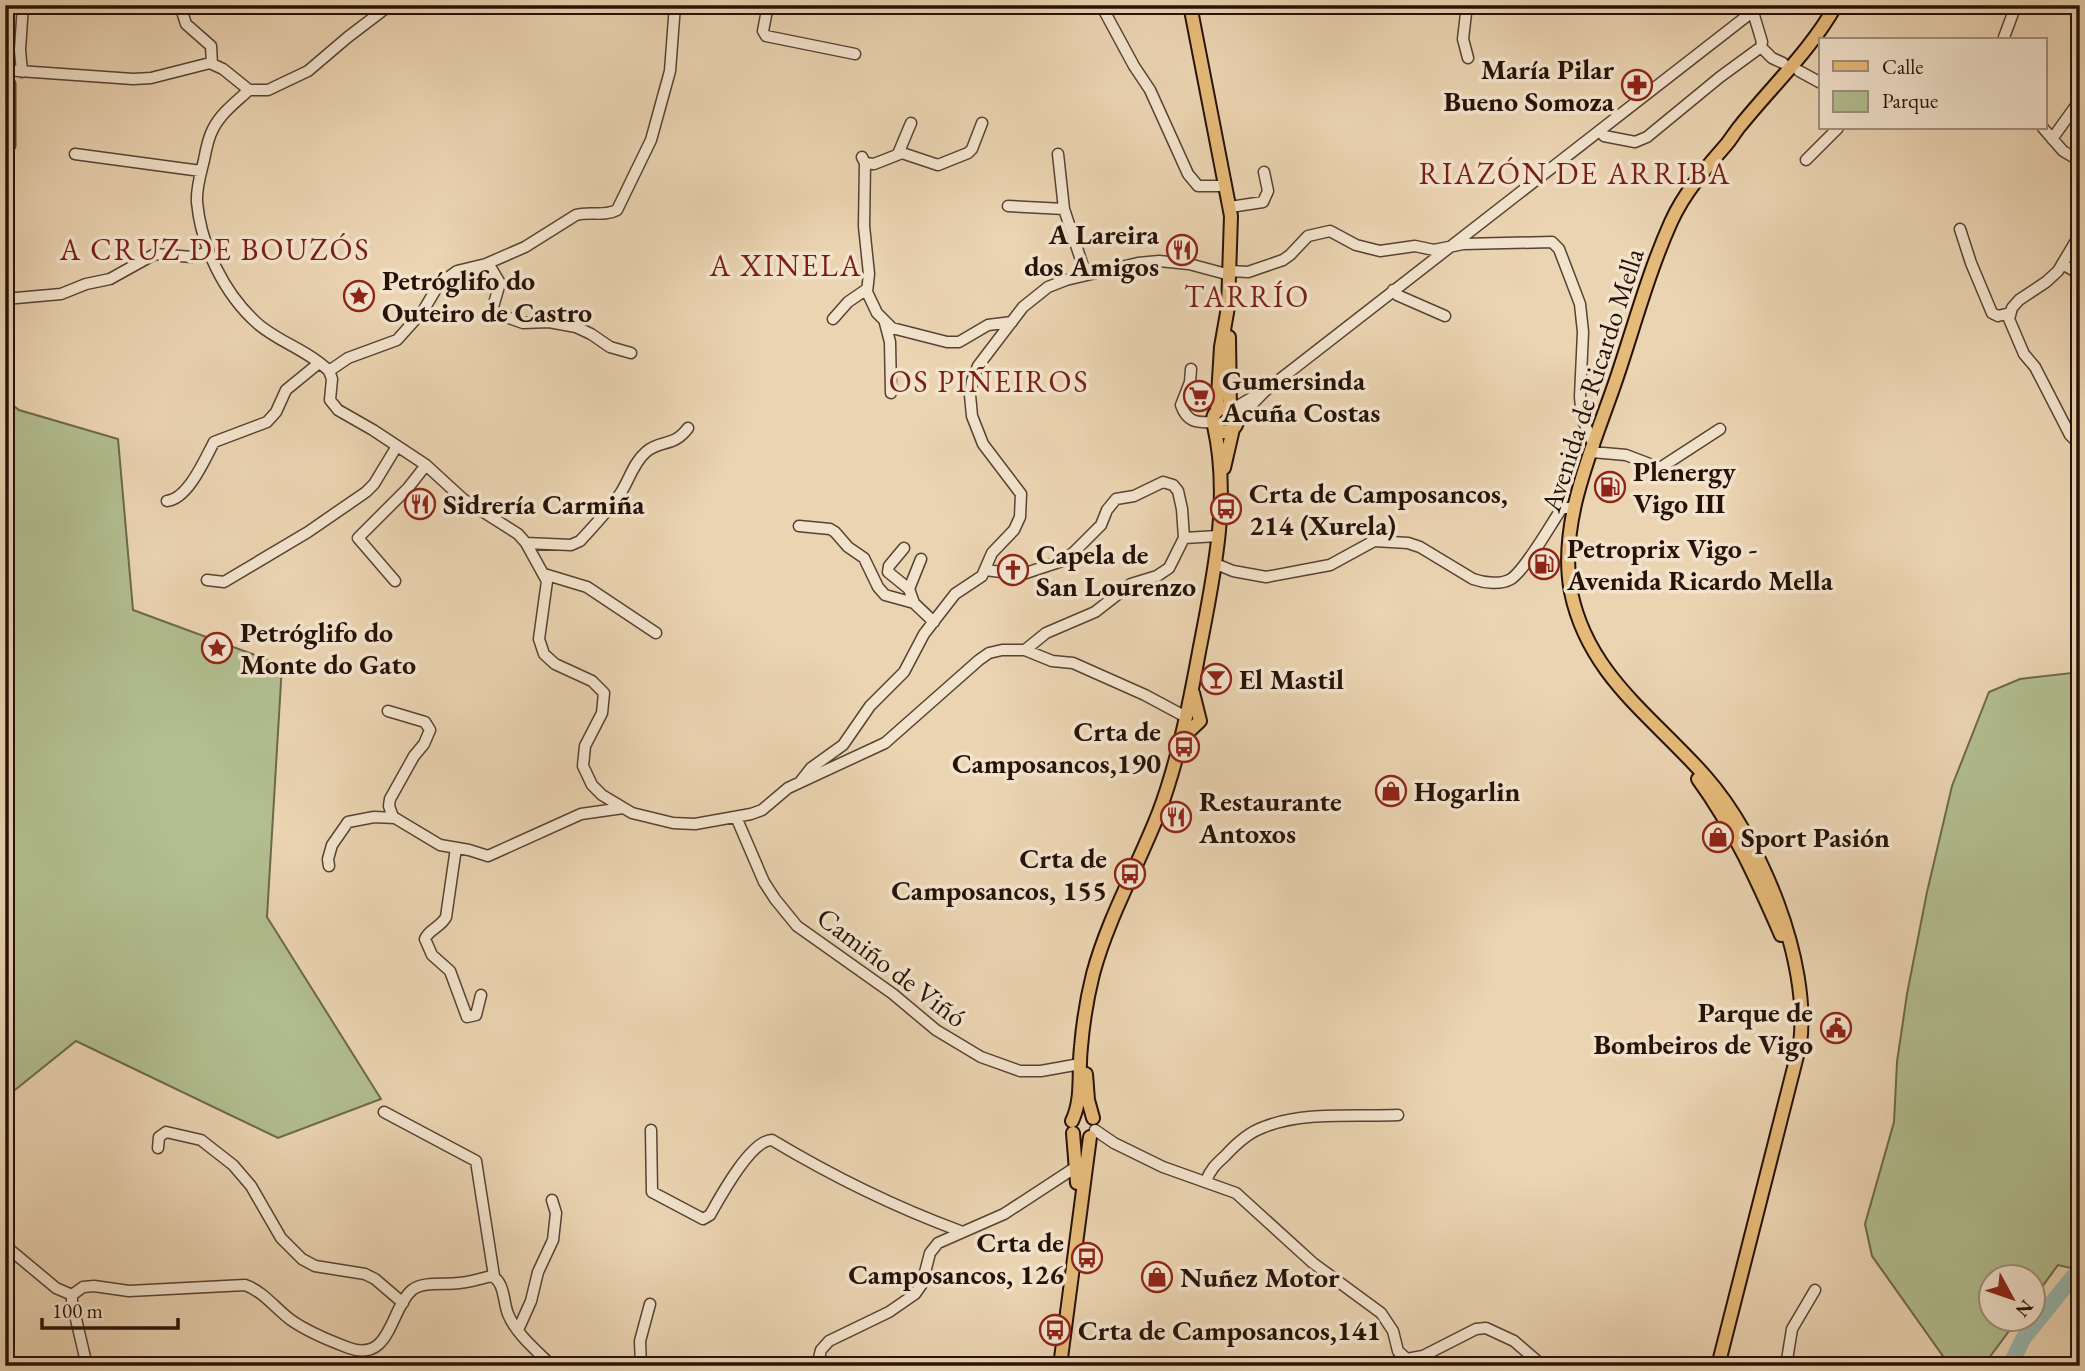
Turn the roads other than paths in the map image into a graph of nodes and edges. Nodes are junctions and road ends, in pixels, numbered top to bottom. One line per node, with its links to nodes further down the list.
1 (23, 5): 23 (street)
2 (180, 5): 21 (street)
3 (390, 5): 26 (street)
4 (675, 5): 52 (street)
5 (768, 5): 18 (street)
6 (1101, 5): 44 (street)
7 (1190, 5): 44 (main road)
8 (1467, 5): 19 (street)
9 (1836, 5): 13 (main road, Avenida de Ricardo Mella)
10 (1842, 5): 14 (main road, Avenida de Ricardo Mella)
11 (2016, 5): 15 (street)
12 (1757, 8): 17 (street); 33 (street)
13 (1827, 21): 22 (main road); 28 (main road, Avenida de Ricardo Mella)
14 (1824, 38)
15 (2004, 38)
16 (1819, 45): 22 (main road, Avenida de Ricardo Mella)
17 (1761, 47): 20 (street); 33 (street)
18 (855, 54)
19 (1468, 58)
20 (1783, 63)
21 (212, 64): 23 (street); 26 (street)
22 (1799, 68): 25 (street); 28 (main road); 35 (main road, Avenida de Ricardo Mella)
23 (22, 72): 24 (street)
24 (5, 73): 36 (street)
25 (1817, 81)
26 (249, 90): 42 (street)
27 (2080, 100): 34 (street)
28 (1762, 101): 35 (main road, Avenida de Ricardo Mella)
29 (982, 122): 37 (street)
30 (911, 123): 37 (street)
31 (1836, 130): 40 (street)
32 (2045, 130): 34 (street)
33 (1600, 131): 50 (street)
34 (2052, 139): 41 (street)
35 (1729, 142): 79 (main road, Avenida de Ricardo Mella)
36 (10, 146)
37 (898, 153): 57 (street)
38 (75, 154): 42 (street)
39 (1058, 154): 47 (street)
40 (1806, 160)
41 (2080, 161)
42 (201, 170): 51 (street)
43 (1264, 172): 46 (street)
44 (1226, 186): 46 (main road)
45 (1008, 206): 47 (street)
46 (1230, 207): 54 (main road)
47 (1064, 209): 56 (street)
48 (1960, 229): 61 (street)
49 (2080, 234): 53 (street)
50 (1451, 246): 54 (street); 58 (street); 79 (street)
51 (208, 252): 59 (street); 67 (street)
52 (488, 263): 66 (street); 69 (street)
53 (2062, 264): 55 (street); 61 (street)
54 (1230, 273): 56 (street); 60 (main road)
55 (2080, 274)
56 (1086, 275): 64 (street)
57 (867, 289): 63 (street); 65 (street)
58 (1393, 290): 62 (street); 71 (street)
59 (5, 299)
60 (1228, 307): 70 (main road); 74 (main road)
61 (2010, 313): 77 (street)
62 (1445, 316)
63 (833, 319)
64 (1012, 322): 65 (street); 91 (street)
65 (885, 323): 72 (street)
66 (631, 353)
67 (319, 363): 69 (street); 82 (street)
68 (1191, 369): 74 (street)
69 (329, 371): 78 (street)
70 (1231, 389): 73 (street); 74 (main road)
71 (1265, 391): 73 (street); 74 (street)
72 (891, 393)
73 (1244, 401): 74 (street)
74 (1225, 418): 81 (main road); 81 (main road)
75 (688, 428): 87 (street)
76 (1720, 429): 79 (street)
77 (2080, 439)
78 (397, 446): 80 (street); 93 (street)
79 (1593, 449): 83 (main road, Avenida de Ricardo Mella)
80 (426, 465): 87 (street); 94 (street)
81 (1222, 475): 85 (main road)
82 (167, 501)
83 (1574, 508): 90 (street); 103 (main road, Avenida de Ricardo Mella)
84 (799, 526): 96 (street)
85 (1218, 536): 86 (street); 90 (main road)
86 (1184, 538): 91 (street); 99 (street)
87 (526, 542): 92 (street)
88 (904, 548): 95 (street)
89 (922, 559): 95 (street)
90 (1216, 564): 101 (main road)
91 (986, 570): 97 (street)
92 (544, 574): 98 (street); 104 (street)
93 (207, 580)
94 (395, 581)
95 (909, 589): 96 (street)
96 (914, 603): 97 (street)
97 (933, 622): 102 (street)
98 (656, 634)
99 (1025, 650): 101 (street); 102 (street)
100 (388, 711): 105 (street)
101 (1193, 719): 113 (main road)
102 (800, 783): 106 (street)
103 (1717, 798): 107 (main road, Avenida de Ricardo Mella); 110 (main road, Avenida de Ricardo Mella)
104 (623, 808): 106 (street); 108 (street)
105 (393, 817): 108 (street); 109 (street)
106 (736, 817): 114 (street, Camiño de Viñó)
107 (1752, 846): 110 (main road); 111 (main road, Avenida de Ricardo Mella)
108 (456, 848): 112 (street)
109 (329, 866)
110 (1764, 897): 111 (main road, Avenida de Ricardo Mella)
111 (1793, 957): 142 (main road, Avenida de Ricardo Mella)
112 (481, 995)
113 (1084, 1024): 114 (main road); 118 (main road)
114 (1080, 1064): 117 (main road)
115 (384, 1112): 127 (street)
116 (1398, 1115): 122 (street)
117 (1072, 1127): 118 (main road); 118 (main road); 121 (main road)
118 (1093, 1129): 122 (street); 124 (main road)
119 (651, 1130): 125 (street)
120 (158, 1148): 130 (street)
121 (1073, 1169): 124 (main road); 125 (street)
122 (1206, 1181): 133 (street)
123 (552, 1200): 132 (street)
124 (1078, 1222): 139 (main road)
125 (960, 1231): 138 (street)
126 (5, 1236): 129 (street)
127 (494, 1276): 130 (street); 132 (street)
128 (1815, 1290): 143 (street)
129 (72, 1295): 130 (street); 135 (street)
130 (403, 1303)
131 (649, 1304): 137 (street)
132 (518, 1330): 136 (street)
133 (1402, 1356): 140 (street); 141 (street)
134 (2080, 1356): 144 (street)
135 (87, 1366)
136 (552, 1366)
137 (641, 1366)
138 (817, 1366)
139 (1060, 1366)
140 (1391, 1366)
141 (1543, 1366)
142 (1718, 1366)
143 (1786, 1366)
144 (2071, 1366)

